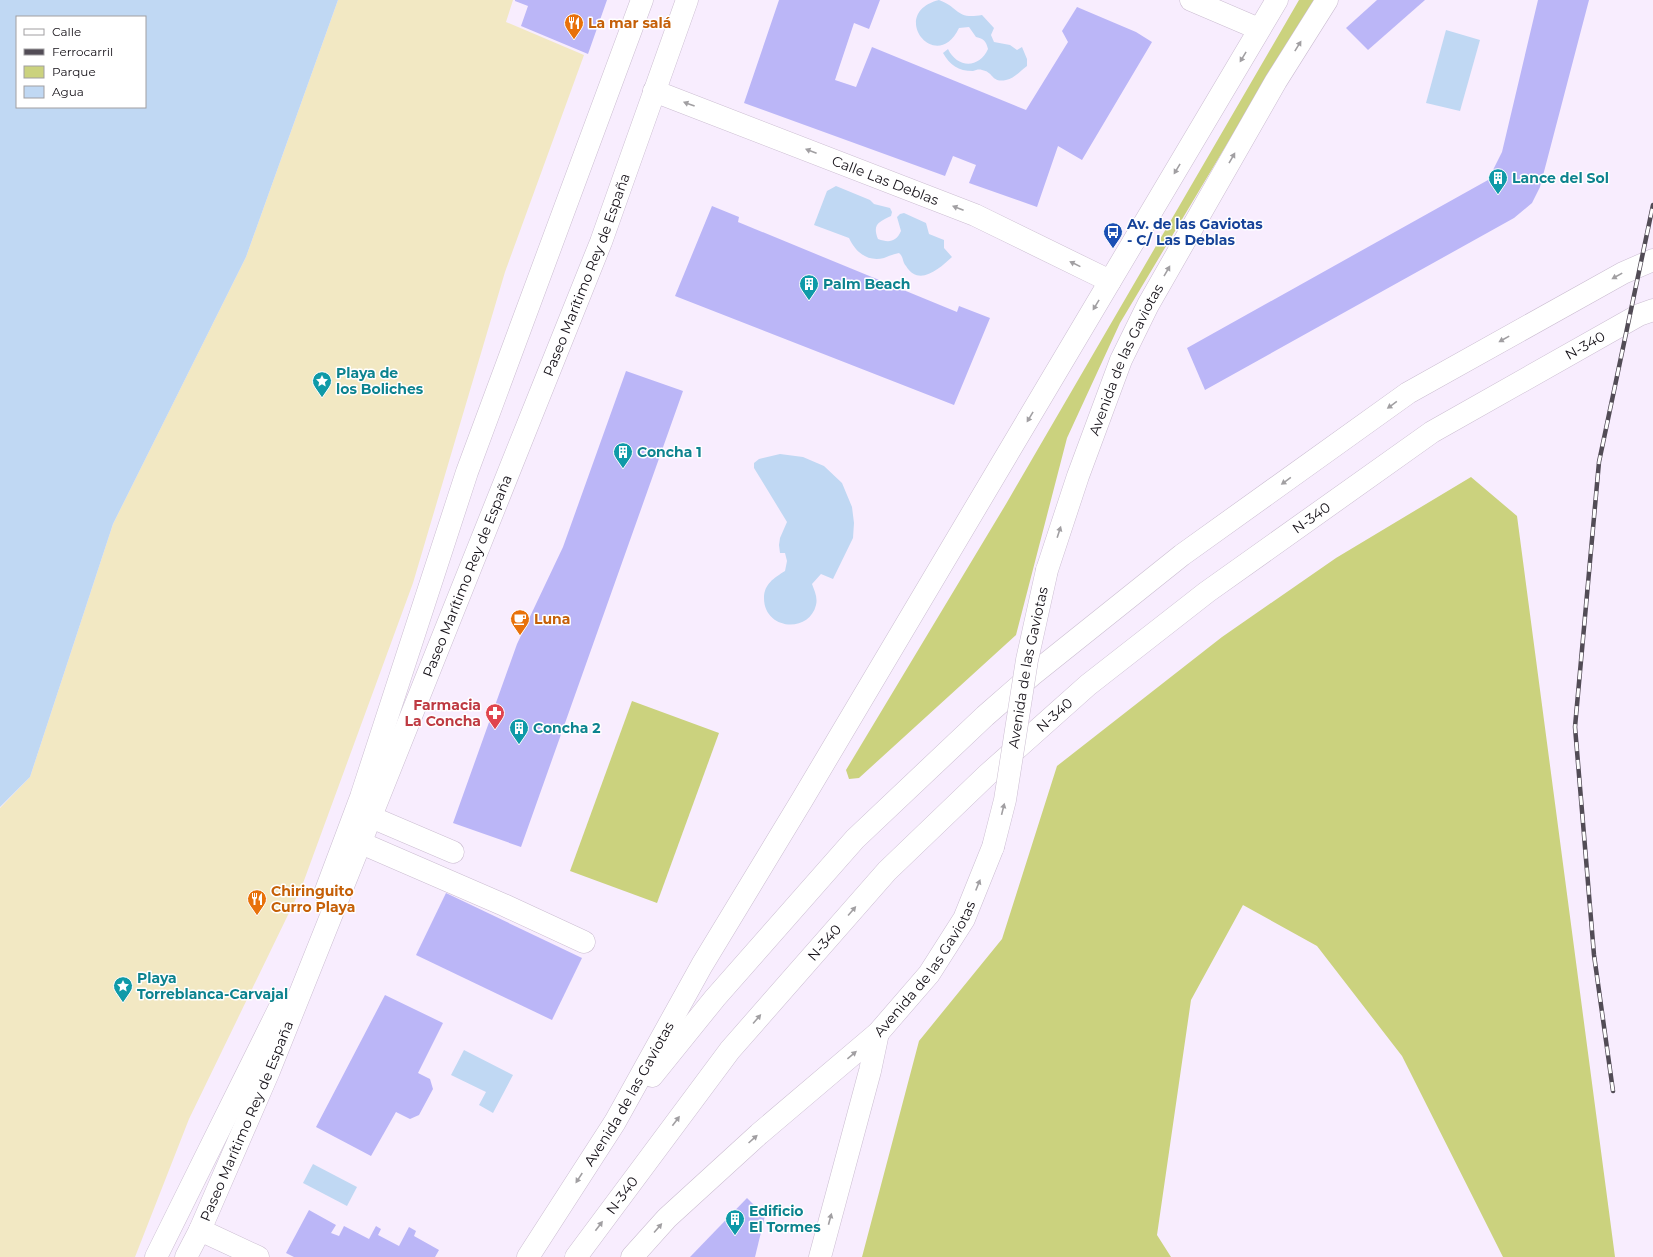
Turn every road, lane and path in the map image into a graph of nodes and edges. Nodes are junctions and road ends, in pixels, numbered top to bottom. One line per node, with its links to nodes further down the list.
1 (642, 0): 18 (main road)
2 (687, 0): 7 (main road, Paseo Marítimo Rey de España)
3 (1191, 0): 6 (main road)
4 (1277, 0): 6 (main road, Avenida de las Gaviotas)
5 (1327, 0): 15 (main road, Avenida de las Gaviotas, one-way to 5, bridge)
6 (1259, 29): 9 (main road, Avenida de las Gaviotas, one-way to 9)
7 (654, 91): 9 (main road, Calle Las Deblas, one-way to 7); 11 (main road, Paseo Marítimo Rey de España)
8 (1653, 260): 16 (main road, one-way to 16)
9 (1110, 281): 16 (main road, Avenida de las Gaviotas, one-way to 16)
10 (1653, 310): 22 (main road, N-340, one-way to 10)
11 (370, 817): 12 (main road, Paseo Marítimo Rey de España); 13 (main road)
12 (361, 843): 14 (main road); 17 (main road, Paseo Marítimo Rey de España)
13 (453, 852)
14 (584, 942)
15 (878, 1033): 23 (main road, Avenida de las Gaviotas, one-way to 15); 24 (main road, one-way to 15)
16 (615, 1122): 21 (main road, Avenida de las Gaviotas, one-way to 21)
17 (200, 1230): 19 (main road, Paseo Marítimo Rey de España); 20 (main road)
18 (156, 1257)
19 (186, 1257)
20 (258, 1257)
21 (528, 1257)
22 (576, 1257)
23 (632, 1257)
24 (820, 1257)

